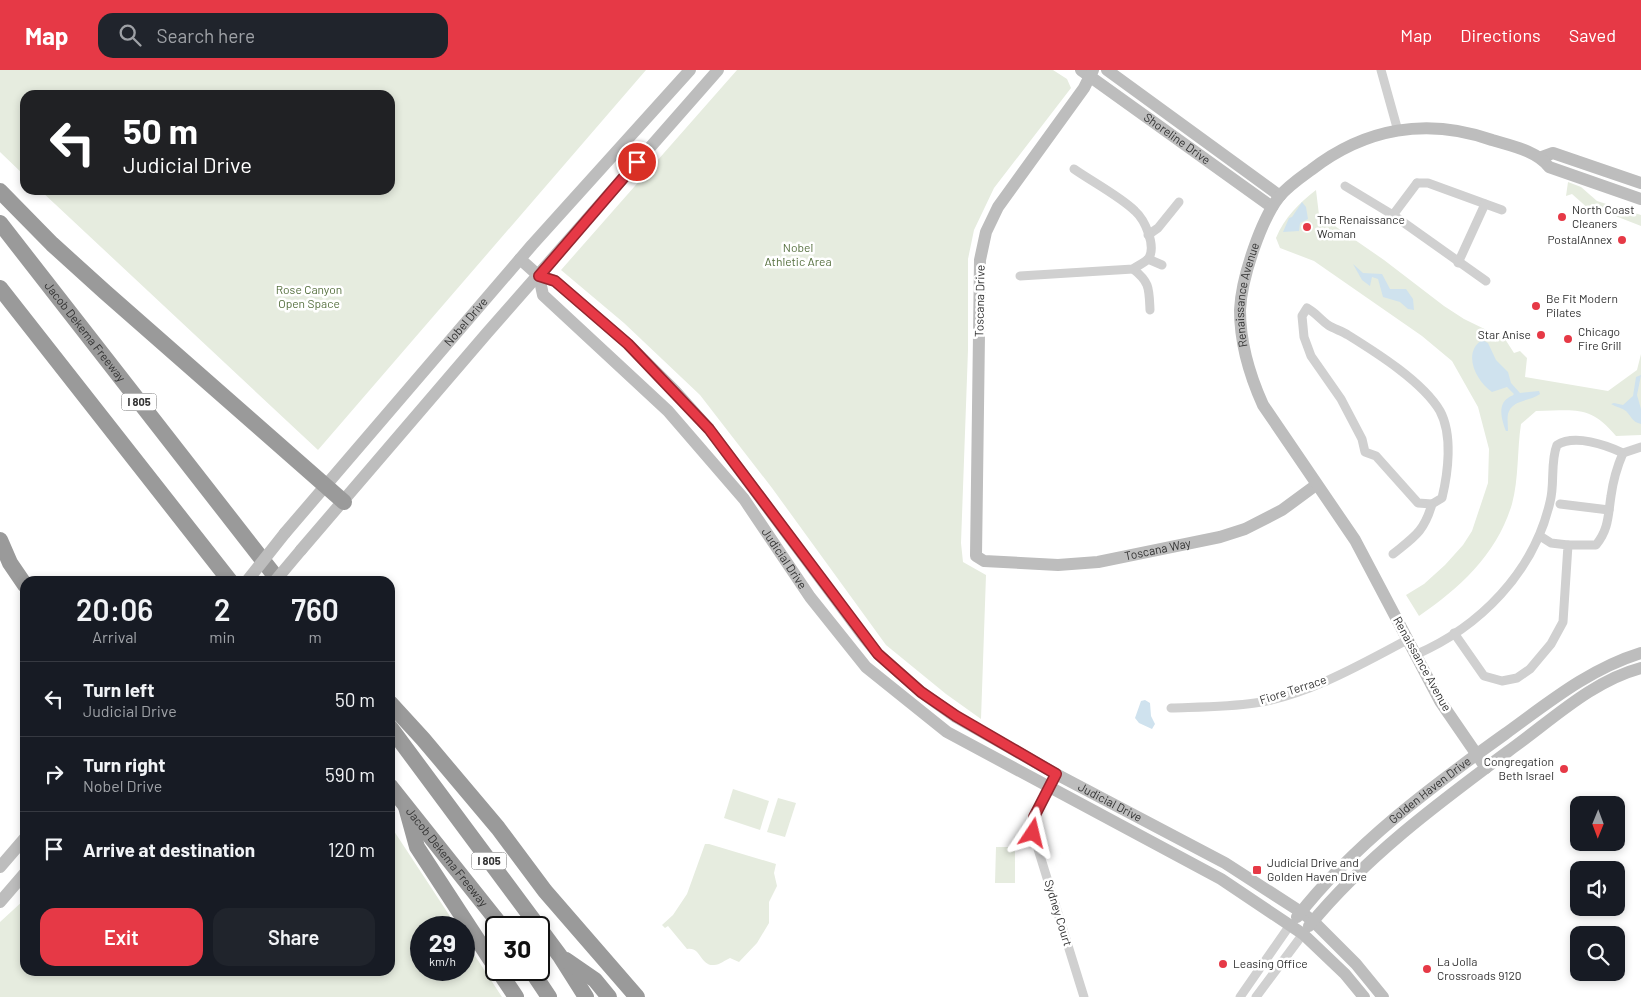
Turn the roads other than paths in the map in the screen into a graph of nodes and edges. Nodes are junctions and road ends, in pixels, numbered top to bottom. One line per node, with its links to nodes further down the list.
1 (690, 70): 21 (street, Nobel Drive)
2 (718, 70): 26 (street, Nobel Drive)
3 (1107, 70): 12 (street, Shoreline Drive)
4 (1380, 70): 6 (street)
5 (1088, 72): 16 (street, Shoreline Drive); 43 (street, Toscana Drive)
6 (1398, 131): 7 (street, Renaissance Avenue); 12 (street, Renaissance Avenue)
7 (1542, 158): 9 (street, Renaissance Avenue); 13 (street, Renaissance Avenue)
8 (1074, 169): 20 (street)
9 (1641, 183)
10 (1345, 186): 18 (street)
11 (0, 191): 34 (highway)
12 (1280, 196): 16 (street, Renaissance Avenue)
13 (1641, 199)
14 (1179, 202): 20 (street)
15 (1485, 204): 17 (street); 18 (street); 23 (street)
16 (1272, 207): 33 (street, Renaissance Avenue)
17 (1502, 210)
18 (1392, 215): 23 (street)
19 (0, 224): 46 (highway, Jacob Dekema Freeway / I 805)
20 (1148, 235): 22 (street)
21 (520, 259): 26 (street, Judicial Drive); 34 (street, Nobel Drive)
22 (1148, 259): 24 (street); 25 (street)
23 (1458, 263): 28 (street)
24 (1162, 265)
25 (1133, 269): 27 (street); 30 (street)
26 (539, 276): 35 (street, Nobel Drive); 59 (street, Judicial Drive); 60 (street, Judicial Drive)
27 (1020, 276)
28 (1486, 281)
29 (0, 288): 44 (highway)
30 (1150, 310)
31 (1641, 447): 32 (street)
32 (1623, 453): 38 (street); 39 (street)
33 (1316, 485): 43 (street, Toscana Way); 50 (street, Renaissance Avenue)
34 (325, 487): 35 (highway); 45 (street, Nobel Drive, bridge)
35 (344, 502): 47 (street, Nobel Drive, bridge)
36 (1432, 504): 36 (street); 42 (street)
37 (1560, 504): 38 (street)
38 (1609, 510): 41 (street)
39 (1540, 536): 41 (street); 49 (street)
40 (0, 540): 48 (highway)
41 (1568, 545): 49 (street)
42 (1394, 554)
43 (984, 561)
44 (226, 576)
45 (251, 576)
46 (274, 576)
47 (279, 576)
48 (20, 578)
49 (1454, 633): 52 (street)
50 (1407, 640): 52 (street, Renaissance Avenue); 54 (street, Fiore Terrace)
51 (1641, 653): 57 (street, Golden Haven Drive)
52 (1415, 655): 57 (street, Renaissance Avenue)
53 (1641, 668): 58 (street, Golden Haven Drive)
54 (1171, 708)
55 (395, 709): 80 (highway)
56 (395, 734): 73 (highway, I 805)
57 (1476, 755): 58 (street, Renaissance Avenue); 67 (street, Golden Haven Drive)
58 (1486, 768): 69 (street, Golden Haven Drive)
59 (1056, 774): 60 (street, Sydney Court); 67 (street, Judicial Drive)
60 (1049, 787): 70 (street, Judicial Drive); 81 (street, Sydney Court)
61 (395, 793): 62 (highway, Jacob Dekema Freeway / I 805)
62 (406, 807): 68 (highway, Jacob Dekema Freeway / I 805); 72 (highway)
63 (20, 844): 64 (street)
64 (0, 867)
65 (20, 880): 66 (street)
66 (0, 902)
67 (1301, 912): 69 (street, Judicial Drive); 70 (street, Golden Haven Drive)
68 (493, 916)
69 (1313, 921): 71 (street, Golden Haven Drive); 85 (street, Judicial Drive)
70 (1290, 925): 71 (street, Judicial Drive); 82 (street)
71 (1303, 934): 83 (street); 84 (street, Judicial Drive)
72 (485, 951)
73 (560, 956): 78 (highway, I 805); 79 (highway)
74 (505, 981): 76 (highway)
75 (538, 981): 77 (highway)
76 (516, 997)
77 (549, 997)
78 (586, 997)
79 (609, 997)
80 (636, 997)
81 (1084, 997)
82 (1240, 997)
83 (1256, 997)
84 (1364, 997)
85 (1383, 997)

